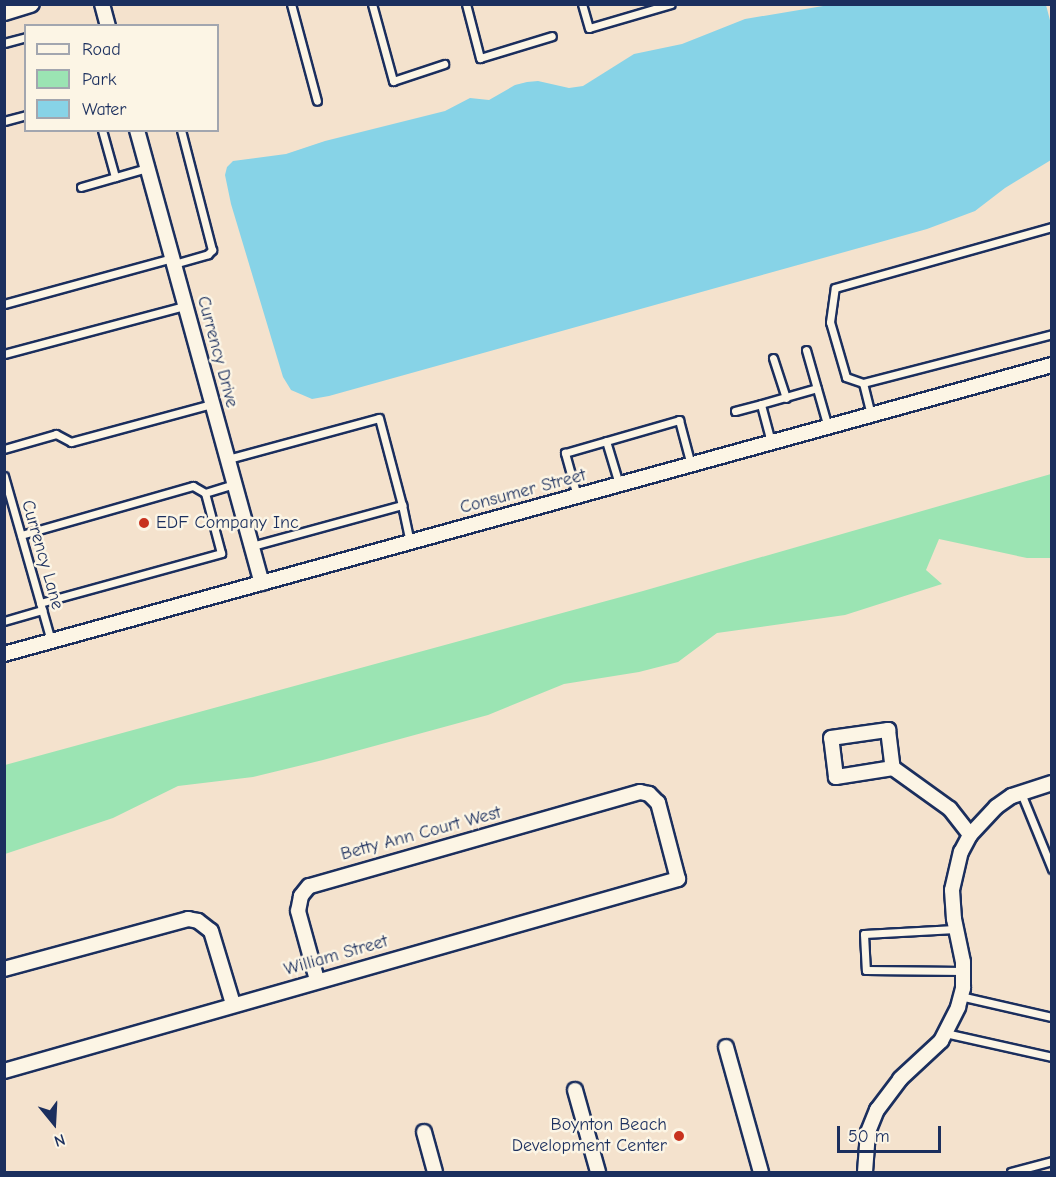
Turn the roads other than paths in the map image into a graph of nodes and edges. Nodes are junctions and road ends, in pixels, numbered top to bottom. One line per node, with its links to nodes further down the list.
1 (102, 4): 9 (street)
2 (291, 4): 14 (lane)
3 (372, 4): 13 (lane)
4 (466, 4): 10 (lane)
5 (582, 4): 6 (lane)
6 (671, 4)
7 (30, 5): 8 (street)
8 (4, 12)
9 (107, 24)
10 (552, 36)
11 (24, 38): 12 (lane)
12 (4, 43)
13 (444, 64)
14 (317, 101)
15 (24, 116): 16 (lane)
16 (4, 121)
17 (103, 132): 21 (lane)
18 (138, 132): 20 (street, Currency Drive)
19 (182, 132): 24 (lane)
20 (147, 168): 21 (lane); 24 (street, Currency Drive)
21 (115, 177): 22 (lane)
22 (81, 187)
23 (1052, 227): 32 (lane)
24 (173, 261): 25 (lane); 26 (street, Currency Drive)
25 (4, 304)
26 (185, 306): 29 (lane); 35 (street, Currency Drive)
27 (1052, 334): 32 (lane)
28 (806, 350): 33 (lane)
29 (4, 354)
30 (773, 358): 34 (lane)
31 (1052, 365): 38 (street, Consumer Street)
32 (864, 383): 38 (lane)
33 (817, 388): 34 (lane); 39 (lane)
34 (786, 398): 36 (lane)
35 (212, 404): 42 (lane); 43 (street, Currency Drive)
36 (761, 404): 37 (lane); 41 (lane)
37 (735, 411)
38 (871, 415): 39 (street, Consumer Street)
39 (828, 427): 41 (street, Consumer Street)
40 (606, 441): 44 (lane); 47 (lane); 49 (lane)
41 (771, 442): 44 (street, Consumer Street)
42 (4, 449)
43 (228, 459): 46 (street, Currency Drive); 50 (lane)
44 (691, 465): 47 (street, Consumer Street)
45 (4, 476): 51 (lane, Currency Lane)
46 (235, 484): 48 (lane); 53 (street, Currency Drive)
47 (619, 484): 49 (street, Consumer Street)
48 (205, 493): 51 (lane); 55 (lane)
49 (577, 496): 52 (street, Consumer Street)
50 (402, 505): 52 (lane); 53 (lane)
51 (21, 535): 55 (lane, Currency Lane)
52 (410, 542): 54 (street, Consumer Street)
53 (252, 546): 54 (street, Currency Drive)
54 (262, 583): 57 (street, Consumer Street)
55 (41, 606): 56 (lane); 57 (lane, Currency Lane)
56 (4, 621)
57 (51, 642): 58 (street, Consumer Street)
58 (4, 654)
59 (893, 768): 59 (street); 62 (street)
60 (1052, 783): 61 (street)
61 (1021, 793): 62 (street); 63 (lane)
62 (970, 836): 65 (street)
63 (1052, 869)
64 (678, 879): 68 (street, William Street); 68 (street, Betty Ann Court West)
65 (955, 929): 67 (street); 67 (lane)
66 (4, 969): 70 (street)
67 (964, 971): 69 (street)
68 (317, 981): 70 (street, William Street)
69 (960, 996): 71 (lane); 72 (street)
70 (233, 1004): 75 (street, William Street)
71 (1052, 1017)
72 (945, 1034): 74 (lane); 82 (street)
73 (726, 1047): 81 (street)
74 (1052, 1057)
75 (4, 1071)
76 (575, 1090): 80 (street)
77 (424, 1132): 79 (street)
78 (1052, 1161): 83 (lane)
79 (435, 1173)
80 (598, 1173)
81 (761, 1173)
82 (865, 1173)
83 (1011, 1173)

